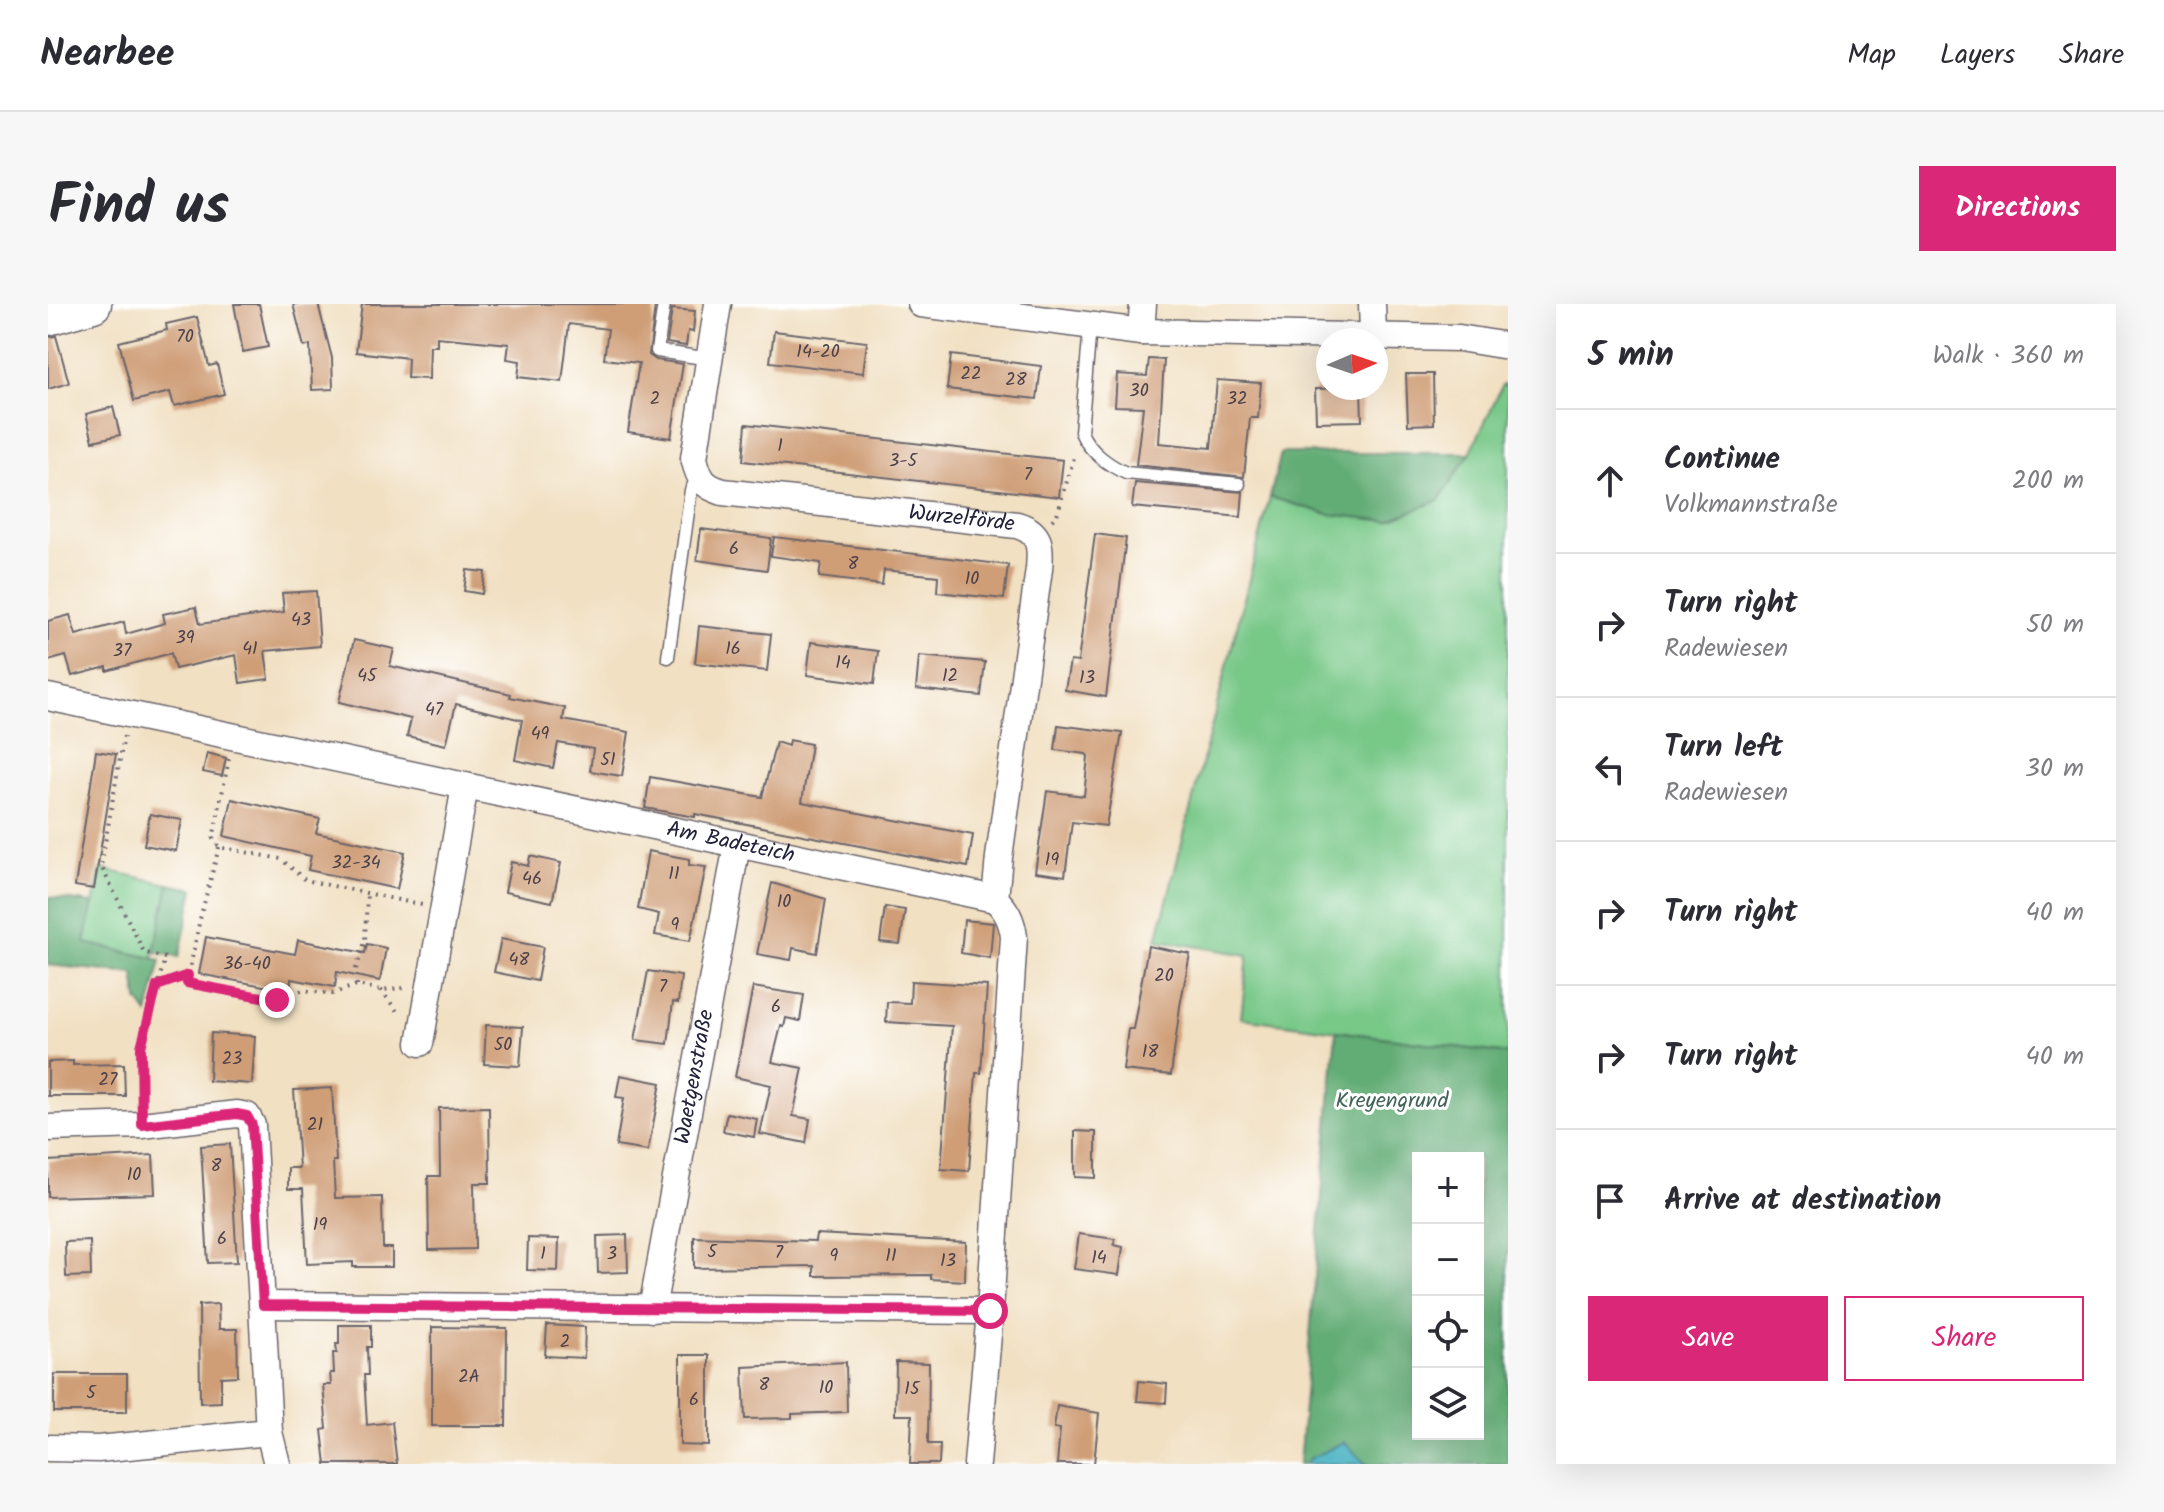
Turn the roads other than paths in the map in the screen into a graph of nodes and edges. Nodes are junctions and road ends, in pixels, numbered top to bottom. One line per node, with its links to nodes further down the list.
1 (93, 304): 7 (main road)
2 (664, 304): 14 (lane)
3 (718, 304): 14 (street)
4 (921, 304): 8 (street)
5 (1143, 304): 10 (street)
6 (1372, 304): 9 (street)
7 (48, 317)
8 (1090, 326): 10 (street); 16 (lane)
9 (1373, 328)
10 (1141, 332): 11 (street)
11 (1316, 334)
12 (1388, 335): 13 (street)
13 (1508, 346)
14 (710, 359): 15 (street)
15 (698, 477): 17 (lane); 21 (street, Wurzelförde)
16 (1239, 484)
17 (668, 657)
18 (48, 697): 19 (street, Am Badeteich)
19 (465, 786): 20 (street, Am Badeteich); 22 (street)
20 (737, 845): 21 (street, Am Badeteich); 25 (street, Waetgenstraße)
21 (995, 899): 26 (street)
22 (420, 1043)
23 (48, 1128): 24 (street)
24 (263, 1305): 25 (street); 27 (street)
25 (652, 1309): 26 (street)
26 (990, 1311): 30 (street)
27 (269, 1432): 28 (street); 29 (street)
28 (48, 1448)
29 (277, 1464)
30 (977, 1464)

